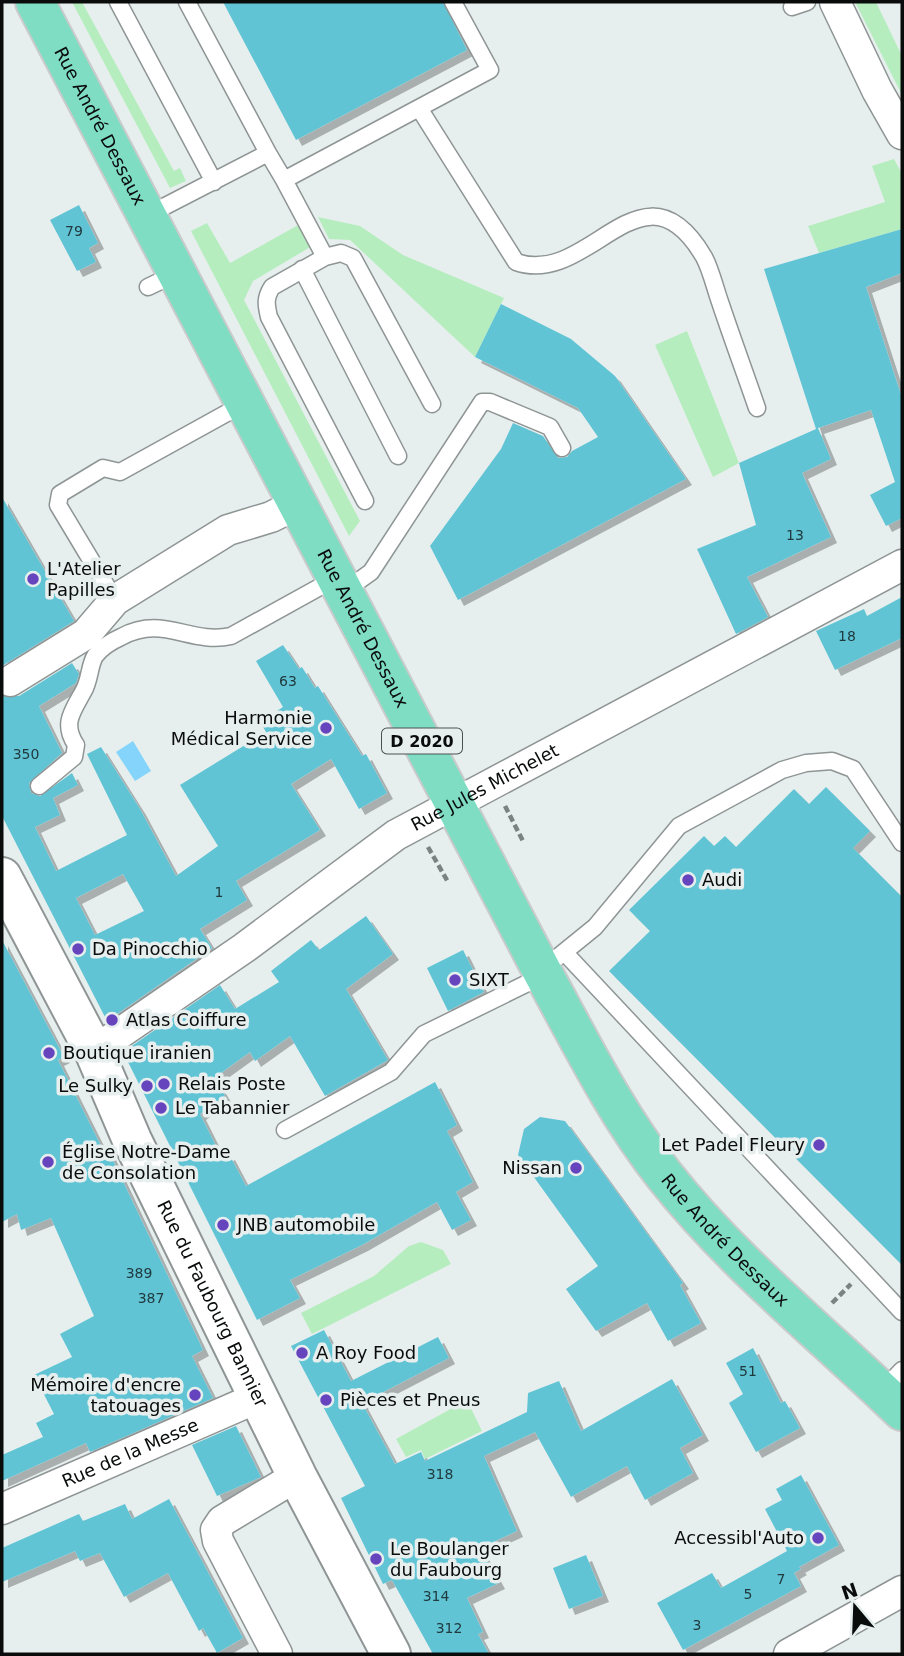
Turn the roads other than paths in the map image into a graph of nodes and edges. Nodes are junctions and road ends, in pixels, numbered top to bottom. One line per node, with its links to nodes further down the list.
1 (35, 2): 11 (main road, Rue André Dessaux / D 2020)
2 (118, 2): 10 (lane)
3 (187, 2): 8 (lane)
4 (453, 2): 6 (lane)
5 (835, 2): 7 (street)
6 (419, 108): 9 (lane); 16 (lane)
7 (902, 134)
8 (268, 153): 9 (lane); 10 (lane)
9 (284, 180): 12 (lane)
10 (214, 182): 11 (lane)
11 (146, 216): 14 (main road, Rue André Dessaux / D 2020)
12 (325, 257): 13 (lane); 15 (lane)
13 (302, 269): 18 (lane); 19 (lane)
14 (245, 403): 20 (main road, Rue André Dessaux / D 2020); 23 (lane)
15 (432, 404)
16 (757, 408)
17 (562, 448): 22 (lane)
18 (398, 456)
19 (365, 501)
20 (297, 504): 22 (main road, Rue André Dessaux / D 2020); 23 (street)
21 (902, 565): 26 (street, Rue Jules Michelet)
22 (340, 585): 25 (lane); 26 (main road, Rue André Dessaux / D 2020)
23 (115, 600): 24 (street)
24 (10, 681)
25 (38, 786)
26 (454, 801): 29 (main road, Rue André Dessaux / D 2020); 30 (street, Rue Jules Michelet)
27 (902, 843): 29 (lane)
28 (2, 877): 30 (main road, Rue du Faubourg Bannier)
29 (549, 965): 31 (lane); 32 (lane); 33 (main road, Rue André Dessaux / D 2020)
30 (94, 1051): 34 (main road, Rue du Faubourg Bannier)
31 (285, 1130)
32 (902, 1312)
33 (895, 1391)
34 (259, 1397): 35 (main road, Rue du Faubourg Bannier); 36 (street, Rue de la Messe)
35 (297, 1476): 38 (street); 39 (main road, Rue du Faubourg Bannier)
36 (2, 1509)
37 (902, 1591): 40 (street)
38 (268, 1651)
39 (391, 1654)
40 (789, 1654)

